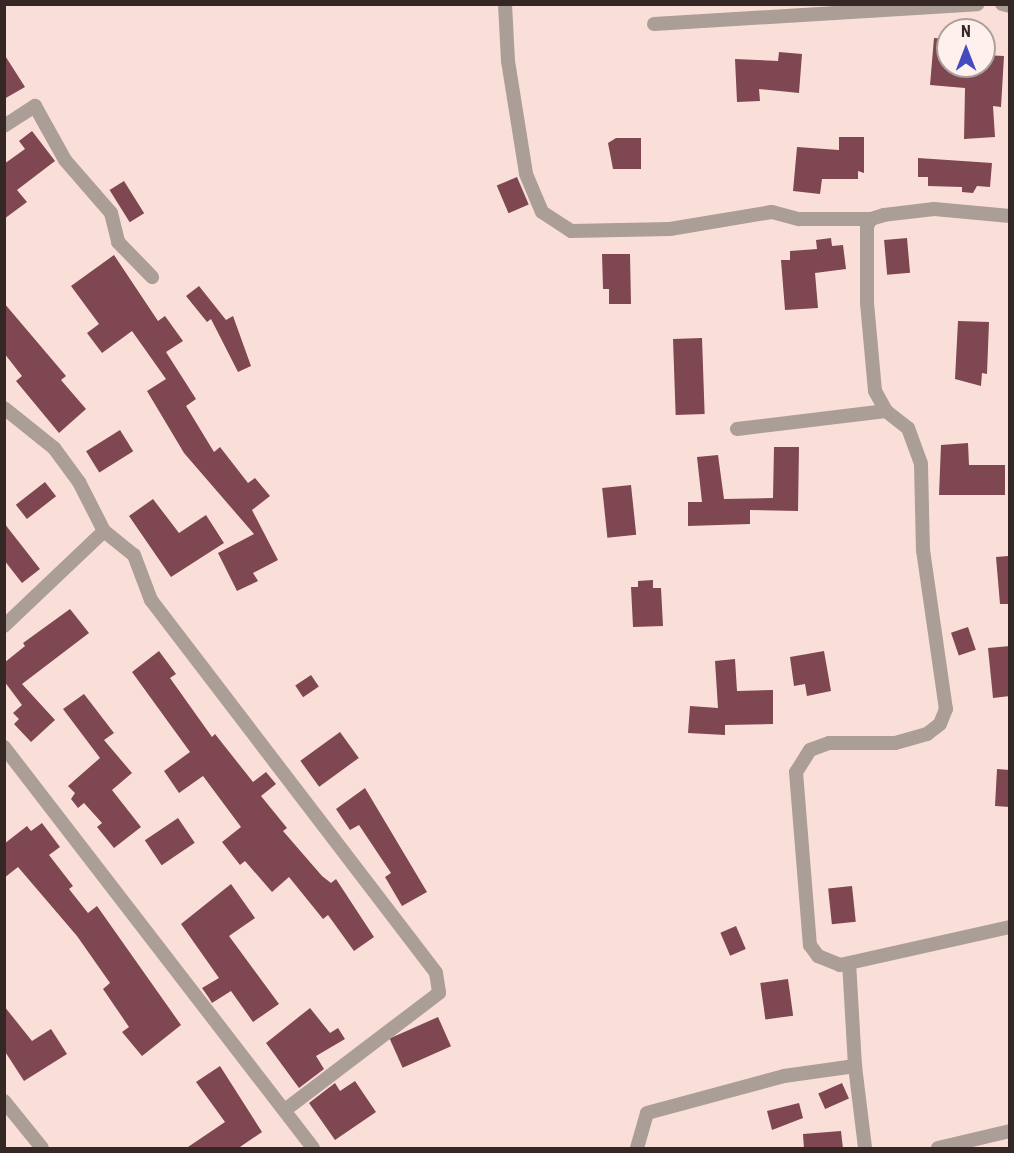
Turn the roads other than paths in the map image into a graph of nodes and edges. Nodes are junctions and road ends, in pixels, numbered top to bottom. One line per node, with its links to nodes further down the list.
1 (505, 4): 8 (street)
2 (977, 4): 5 (street)
3 (1002, 4): 4 (street)
4 (1010, 6)
5 (654, 24)
6 (4, 126): 9 (street)
7 (1010, 216): 8 (street)
8 (871, 219): 11 (street)
9 (152, 277)
10 (4, 408): 13 (street)
11 (886, 411): 12 (street); 17 (street)
12 (737, 429)
13 (104, 531): 14 (street); 20 (street)
14 (4, 626)
15 (4, 747): 20 (street)
16 (1010, 927): 17 (street)
17 (849, 963): 18 (street)
18 (855, 1066): 24 (street); 25 (street)
19 (4, 1101): 22 (street)
20 (286, 1109): 23 (street)
21 (1010, 1131): 26 (street)
22 (42, 1149)
23 (313, 1149)
24 (638, 1149)
25 (865, 1149)
26 (938, 1149)

